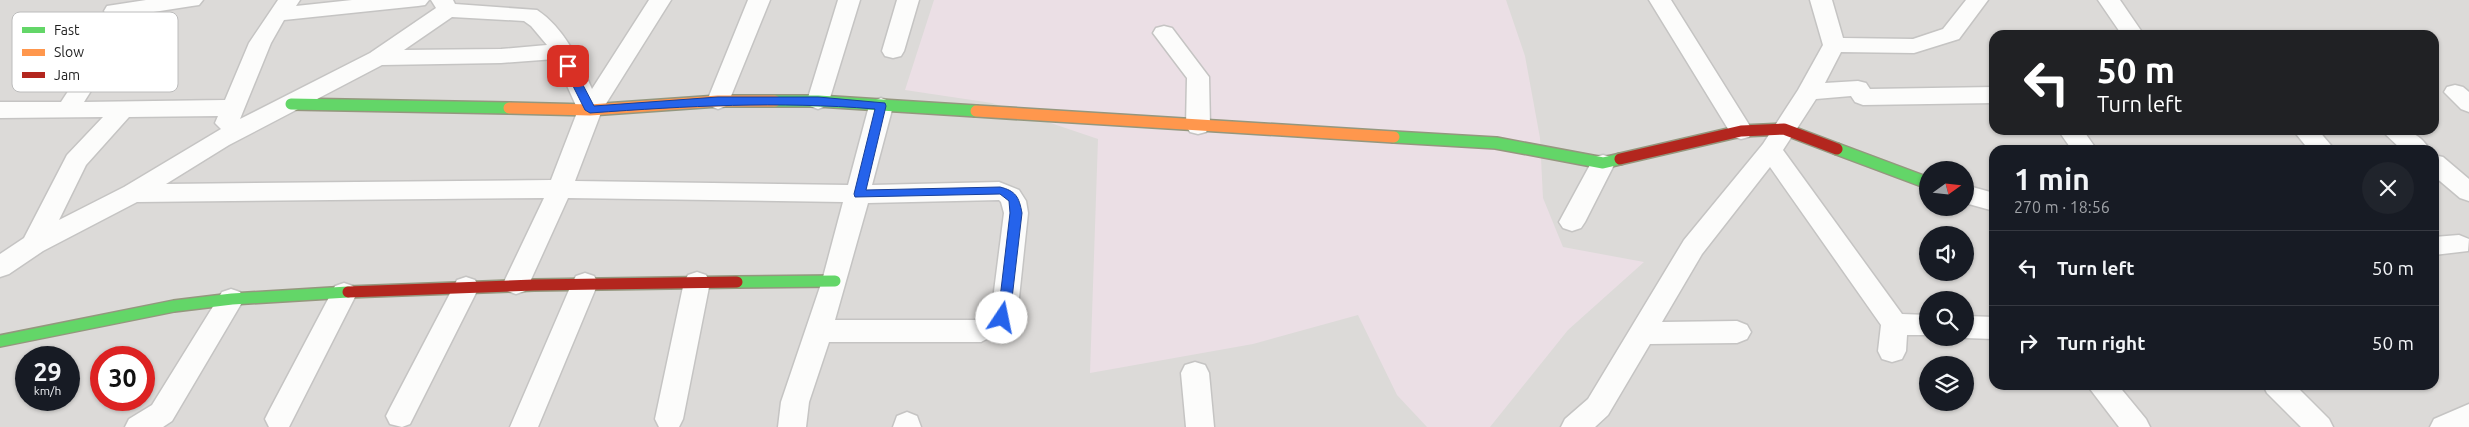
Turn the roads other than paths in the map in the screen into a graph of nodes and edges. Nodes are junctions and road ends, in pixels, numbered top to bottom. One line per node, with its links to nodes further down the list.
1 (120, 0): 2 (street)
2 (192, 0)
3 (418, 0): 13 (street)
4 (660, 0): 31 (street)
5 (759, 0): 23 (street)
6 (849, 0): 24 (street)
7 (908, 0): 18 (street)
8 (1660, 0): 34 (street)
9 (1977, 0): 16 (street)
10 (2109, 0): 14 (street)
11 (1824, 3): 16 (street)
12 (445, 5): 17 (street); 19 (street)
13 (283, 7): 27 (street)
14 (2130, 30)
15 (1164, 33): 32 (street)
16 (1834, 45): 21 (street)
17 (561, 51): 19 (street); 31 (street)
18 (893, 51)
19 (378, 58): 25 (street)
20 (79, 92): 29 (street)
21 (1809, 92): 22 (street); 33 (street)
22 (1989, 95)
23 (718, 101): 24 (street); 31 (street)
24 (818, 101): 26 (street)
25 (291, 104): 31 (street); 37 (street)
26 (881, 106): 32 (street); 47 (street)
27 (232, 108): 30 (street); 37 (street)
28 (0, 110): 29 (street)
29 (67, 110): 30 (street)
30 (122, 110): 51 (street)
31 (590, 110): 44 (street)
32 (1198, 126): 41 (street)
33 (1784, 129): 34 (street); 40 (street); 43 (street)
34 (1741, 131): 41 (street)
35 (2310, 135): 38 (street)
36 (2399, 135): 39 (street)
37 (221, 139): 46 (street)
38 (2318, 145)
39 (2412, 145)
40 (1771, 150): 62 (street); 68 (street)
41 (1603, 163): 50 (street)
42 (2439, 172): 45 (street)
43 (1919, 180)
44 (560, 189): 46 (street); 47 (street); 58 (street)
45 (2469, 192)
46 (133, 193): 51 (street)
47 (859, 194): 55 (street); 66 (street)
48 (1974, 196): 49 (street)
49 (1989, 201)
50 (1572, 222)
51 (34, 244): 54 (street)
52 (2439, 246): 53 (street)
53 (2466, 247)
54 (0, 267)
55 (835, 281): 56 (street); 66 (street)
56 (697, 282): 57 (street); 77 (street)
57 (585, 283): 58 (street); 79 (street)
58 (516, 284): 59 (street)
59 (466, 287): 60 (street); 74 (street)
60 (344, 293): 61 (street); 76 (street)
61 (231, 300): 69 (street); 78 (street)
62 (1895, 324): 63 (street); 70 (street)
63 (1919, 325)
64 (1974, 327): 65 (street)
65 (1989, 328)
66 (818, 331): 80 (street)
67 (1737, 332): 68 (street)
68 (1642, 333): 82 (street)
69 (0, 341)
70 (1892, 351)
71 (1195, 372): 81 (street)
72 (2105, 390): 83 (street)
73 (2282, 390): 84 (street)
74 (400, 416)
75 (2469, 416): 85 (street)
76 (279, 419)
77 (669, 419)
78 (139, 427)
79 (524, 427)
80 (792, 427)
81 (1200, 427)
82 (1576, 427)
83 (2136, 427)
84 (2319, 427)
85 (2444, 427)

